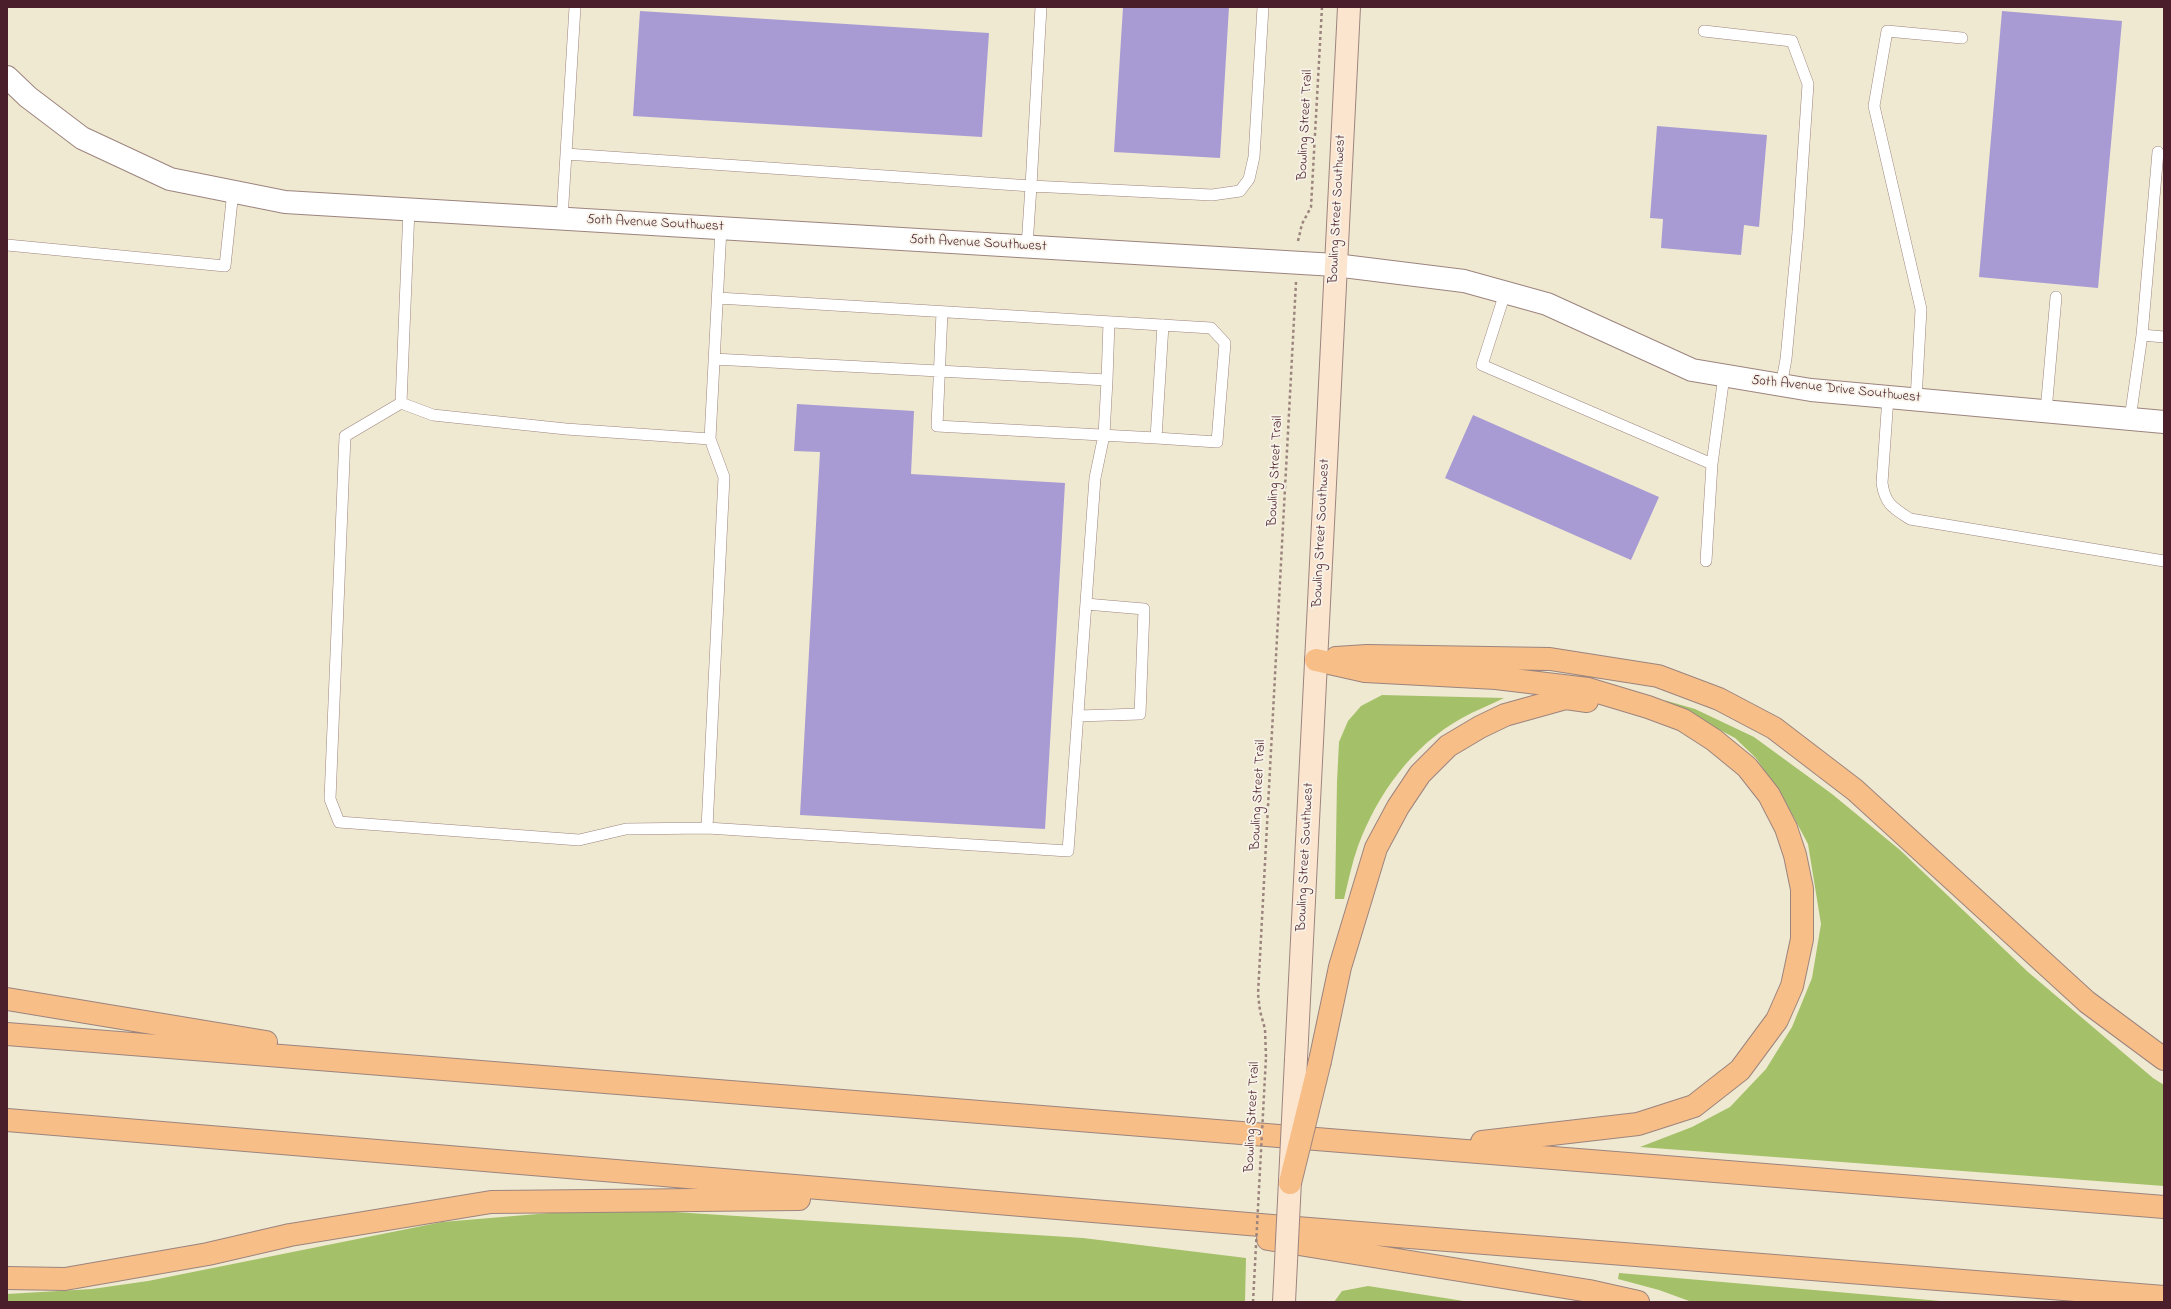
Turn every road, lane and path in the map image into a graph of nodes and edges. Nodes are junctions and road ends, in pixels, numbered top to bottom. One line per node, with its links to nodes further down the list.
1 (575, 7): 10 (lane)
2 (1042, 7): 11 (lane)
3 (1263, 7): 11 (lane)
4 (1322, 7): 16 (path, Bowling Street Trail)
5 (1349, 7): 19 (main road, Bowling Street Southwest)
6 (1704, 31): 33 (lane)
7 (1962, 38): 35 (lane)
8 (7, 77): 12 (street, 50th Avenue Southwest)
9 (2158, 152): 27 (lane)
10 (566, 154): 11 (lane); 14 (lane)
11 (1031, 186): 18 (lane)
12 (233, 191): 13 (street, 50th Avenue Southwest); 17 (lane)
13 (409, 209): 14 (street, 50th Avenue Southwest); 36 (lane)
14 (562, 219): 15 (street, 50th Avenue Southwest)
15 (721, 228): 18 (street, 50th Avenue Southwest); 23 (lane)
16 (1298, 242)
17 (7, 245)
18 (1027, 246): 19 (street, 50th Avenue Southwest)
19 (1335, 265): 21 (street, 50th Avenue Drive Southwest); 47 (main road, Bowling Street Southwest)
20 (1296, 288): 63 (path, Bowling Street Trail, bridge)
21 (1505, 292): 31 (street, 50th Avenue Drive Southwest); 43 (lane)
22 (2056, 297): 37 (lane)
23 (718, 298): 24 (lane); 29 (lane)
24 (942, 312): 25 (lane); 30 (lane)
25 (1109, 322): 26 (lane); 32 (lane)
26 (1163, 325): 41 (lane); 41 (lane)
27 (2142, 335): 28 (lane); 38 (lane)
28 (2164, 336)
29 (714, 359): 30 (lane); 42 (lane)
30 (939, 372): 32 (lane); 40 (lane)
31 (1724, 376): 33 (street, 50th Avenue Drive Southwest); 43 (lane)
32 (1107, 380): 40 (lane)
33 (1781, 386): 34 (street, 50th Avenue Drive Southwest)
34 (1888, 397): 35 (street, 50th Avenue Drive Southwest); 45 (lane)
35 (1916, 400): 37 (street, 50th Avenue Drive Southwest)
36 (401, 403): 42 (lane); 50 (lane)
37 (2046, 411): 38 (street, 50th Avenue Drive Southwest)
38 (2130, 419): 39 (street, 50th Avenue Drive Southwest)
39 (2164, 422)
40 (1104, 435): 41 (lane); 46 (lane)
41 (1156, 438)
42 (710, 439): 50 (lane)
43 (1712, 464): 44 (lane)
44 (1706, 561)
45 (2164, 561)
46 (1086, 604): 49 (lane); 49 (lane)
47 (1316, 660): 48 (highway); 53 (highway); 57 (main road, Bowling Street Southwest, bridge)
48 (1648, 707): 56 (highway); 57 (highway, bridge)
49 (1078, 716): 50 (lane)
50 (707, 828)
51 (7, 999): 54 (highway)
52 (7, 1034): 54 (highway)
53 (2164, 1059)
54 (399, 1066): 56 (highway)
55 (7, 1120): 58 (highway)
56 (1434, 1148): 59 (highway)
57 (1290, 1183): 64 (main road, Bowling Street Southwest, bridge)
58 (938, 1198): 60 (highway); 61 (highway)
59 (2164, 1207)
60 (1078, 1209): 62 (highway); 65 (highway)
61 (7, 1278)
62 (2164, 1297)
63 (1253, 1302)
64 (1284, 1302)
65 (1638, 1302)

